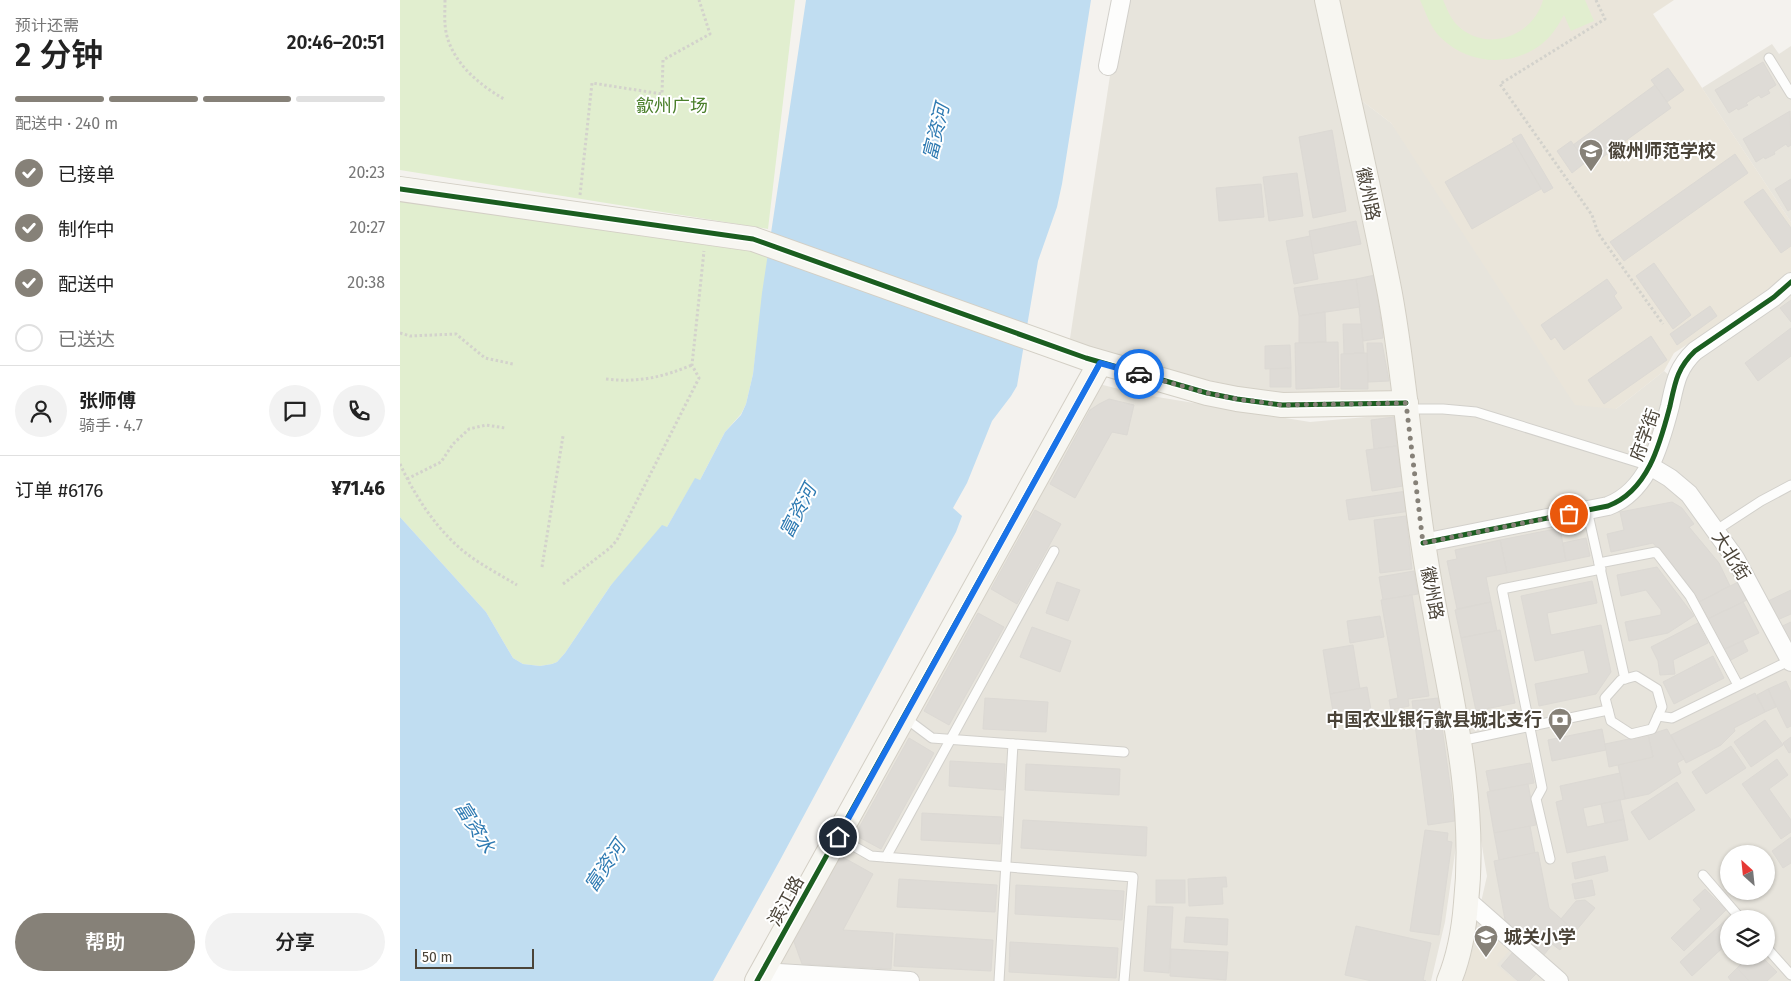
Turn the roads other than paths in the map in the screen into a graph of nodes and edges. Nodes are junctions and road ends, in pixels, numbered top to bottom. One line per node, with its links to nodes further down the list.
1 (1121, 0): 4 (street)
2 (1327, 0): 9 (street, 徽州路)
3 (1768, 58): 5 (lane)
4 (1108, 66)
5 (1791, 94)
6 (400, 189): 8 (street)
7 (1791, 282): 10 (street, 府学街)
8 (1093, 361): 9 (street); 21 (street, 滨江路)
9 (1406, 406): 10 (lane); 14 (street, 徽州路)
10 (1650, 466): 12 (street, 府学街); 13 (street, 大北街)
11 (1791, 485): 13 (lane)
12 (1587, 510): 14 (street, 府学街); 16 (lane)
13 (1715, 531): 17 (street, 大北街)
14 (1423, 543): 25 (street, 徽州路)
15 (1054, 551): 24 (lane)
16 (1600, 566): 18 (lane); 19 (lane); 23 (lane)
17 (1791, 661): 19 (lane)
18 (1625, 679): 20 (lane); 22 (lane)
19 (1738, 685): 22 (lane)
20 (1608, 710): 22 (lane); 23 (lane)
21 (904, 716): 24 (lane); 28 (street, 滨江路)
22 (1658, 716)
23 (1530, 727): 25 (lane); 30 (lane)
24 (950, 739): 26 (lane); 29 (lane)
25 (1460, 741): 33 (street, 徽州路)
26 (1013, 744): 27 (lane); 31 (lane)
27 (1124, 752)
28 (838, 837): 29 (lane); 37 (street, 滨江路)
29 (886, 857): 31 (lane)
30 (1550, 860)
31 (1006, 867): 40 (lane); 41 (lane)
32 (1703, 875): 34 (lane)
33 (1467, 900): 42 (street, 徽州路); 43 (street)
34 (1734, 910)
35 (1775, 955): 36 (lane)
36 (1789, 968)
37 (759, 977): 38 (street)
38 (900, 981): 39 (street)
39 (910, 981)
40 (999, 981)
41 (1124, 981)
42 (1449, 981)
43 (1559, 981)

